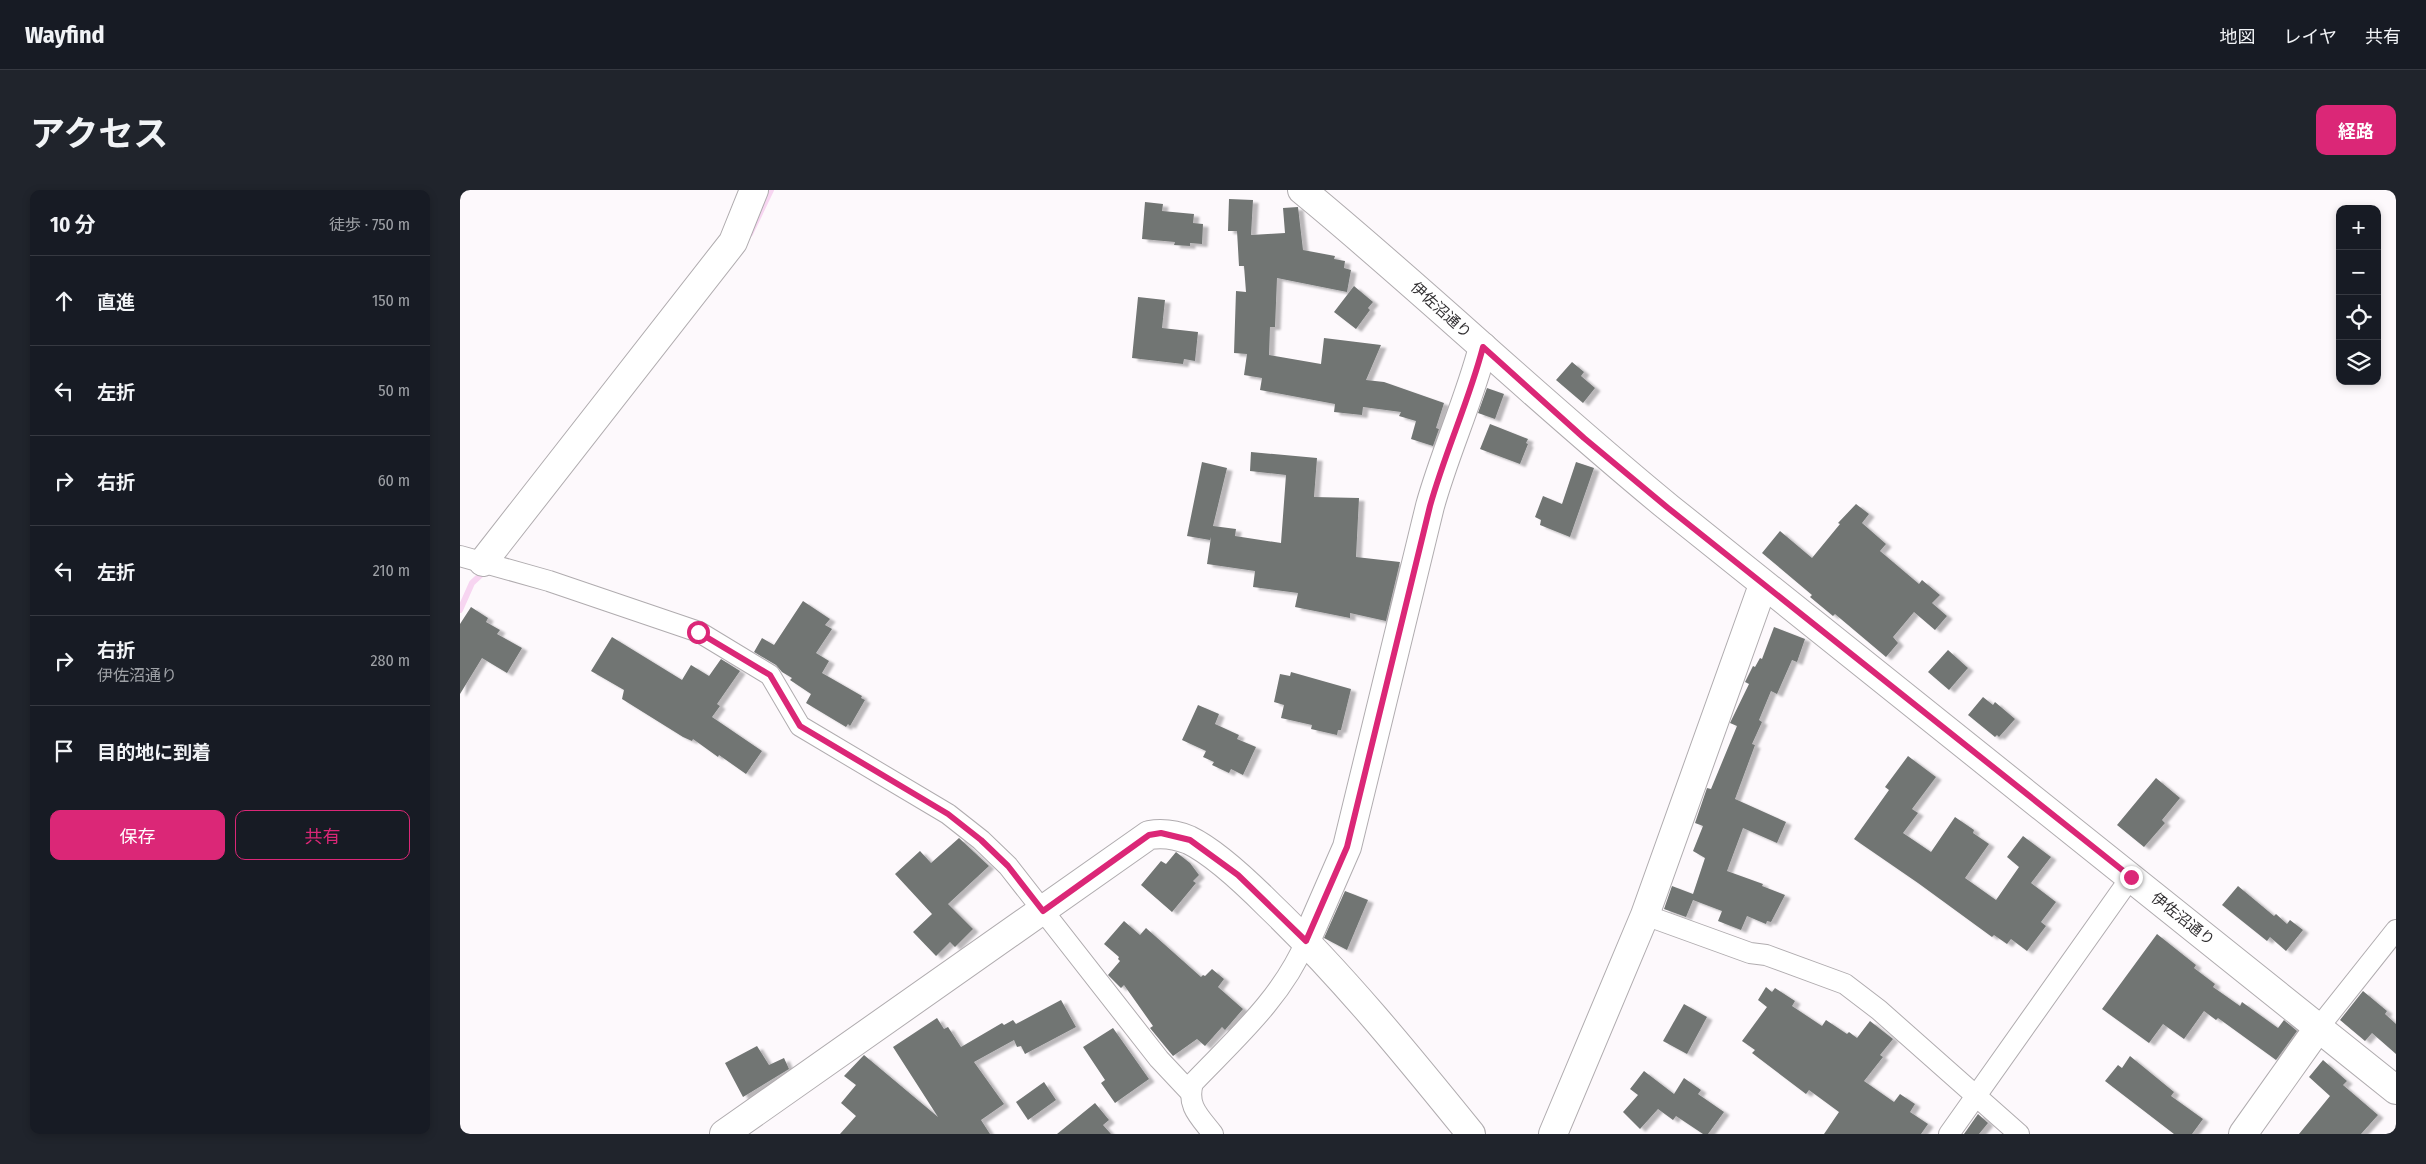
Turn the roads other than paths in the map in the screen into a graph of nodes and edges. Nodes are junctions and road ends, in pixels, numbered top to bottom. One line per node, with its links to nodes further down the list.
1 (754, 190): 4 (street)
2 (1302, 190): 3 (street, 伊佐沼通り)
3 (1483, 347): 5 (street, 伊佐沼通り); 10 (street)
4 (471, 559): 7 (street)
5 (1763, 584): 6 (street, 伊佐沼通り); 8 (street)
6 (2131, 877): 11 (street, 伊佐沼通り); 14 (street)
7 (1043, 911): 10 (street); 13 (street); 15 (street)
8 (1645, 915): 14 (street); 18 (street)
9 (2396, 930): 11 (street)
10 (1306, 941): 13 (street); 17 (street)
11 (2319, 1027): 12 (street, 伊佐沼通り); 21 (street)
12 (2396, 1090)
13 (1190, 1092): 16 (street)
14 (1975, 1095): 19 (street); 20 (street)
15 (724, 1134)
16 (1213, 1134)
17 (1471, 1134)
18 (1554, 1134)
19 (1949, 1134)
20 (2019, 1134)
21 (2243, 1134)

